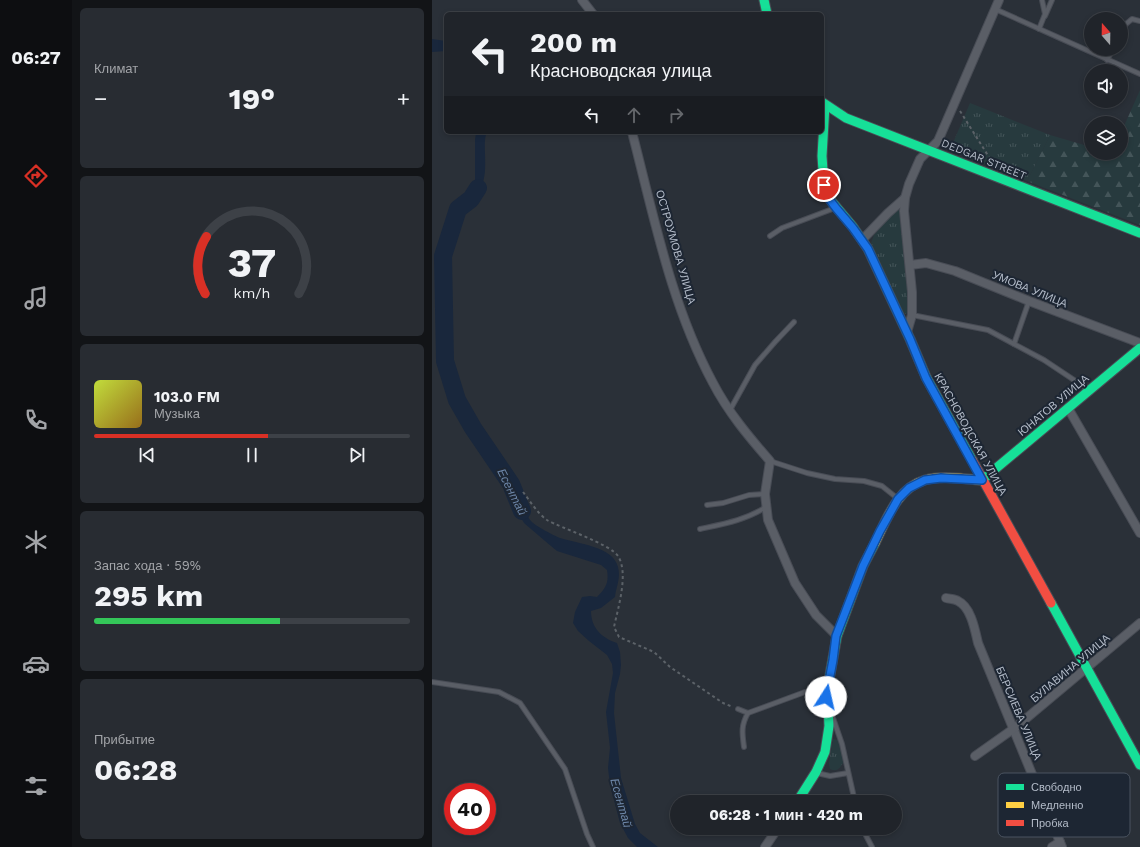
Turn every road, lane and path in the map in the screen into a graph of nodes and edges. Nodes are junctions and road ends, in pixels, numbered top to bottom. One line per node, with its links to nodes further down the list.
1 (582, 0): 7 (street)
2 (764, 0): 8 (street)
3 (999, 0): 6 (street)
4 (1042, 0): 9 (lane)
5 (1052, 0): 9 (lane)
6 (995, 9): 12 (lane); 16 (street)
7 (591, 12)
8 (767, 12)
9 (1044, 18): 12 (lane)
10 (1140, 21): 11 (lane)
11 (1128, 22)
12 (1039, 29): 14 (lane)
13 (1109, 56): 14 (lane)
14 (1107, 60): 15 (lane)
15 (1140, 74)
16 (955, 102): 20 (street); 21 (path)
17 (824, 103): 20 (street, DEDGAR STREET)
18 (633, 134): 37 (street, ОСТРОУМОВА УЛИЦА)
19 (823, 134): 23 (street, КРАСНОВОДСКАЯ УЛИЦА)
20 (929, 150): 21 (street, DEDGAR STREET); 22 (street)
21 (1003, 179): 24 (street, DEDGAR STREET)
22 (905, 198): 26 (street); 27 (street)
23 (836, 208): 25 (lane); 26 (street, КРАСНОВОДСКАЯ УЛИЦА)
24 (1140, 233)
25 (770, 236)
26 (862, 240): 31 (street, КРАСНОВОДСКАЯ УЛИЦА)
27 (910, 265): 28 (street, УМОВА УЛИЦА); 29 (street)
28 (1029, 301): 32 (street, УМОВА УЛИЦА); 33 (lane)
29 (912, 316): 31 (street); 33 (lane)
30 (794, 322): 37 (lane)
31 (907, 332): 39 (street, КРАСНОВОДСКАЯ УЛИЦА)
32 (1140, 343)
33 (1014, 344): 35 (lane)
34 (1140, 348): 35 (street, ЮНАТОВ УЛИЦА)
35 (1090, 390): 36 (street, ЮНАТОВ УЛИЦА)
36 (1068, 408): 39 (street, ЮНАТОВ УЛИЦА); 46 (street)
37 (730, 410): 38 (street, ОСТРОУМОВА УЛИЦА)
38 (770, 461): 41 (street); 42 (lane)
39 (982, 480): 42 (street); 50 (street, КРАСНОВОДСКАЯ УЛИЦА)
40 (523, 492): 53 (path)
41 (765, 494): 43 (lane); 44 (street)
42 (898, 499): 49 (street)
43 (707, 505)
44 (766, 507): 45 (lane); 49 (street)
45 (700, 529)
46 (1140, 533)
47 (946, 598): 55 (street, БЕРСИЕВА УЛИЦА)
48 (1140, 623): 50 (street, БУЛАВИНА УЛИЦА)
49 (836, 636): 52 (street)
50 (1086, 668): 55 (street, БУЛАВИНА УЛИЦА); 58 (street, КРАСНОВОДСКАЯ УЛИЦА)
51 (432, 682): 67 (lane)
52 (826, 697): 54 (lane); 59 (street); 60 (lane)
53 (738, 709): 54 (lane)
54 (748, 713): 56 (lane)
55 (1013, 729): 57 (street, БУЛАВИНА УЛИЦА); 61 (street, БЕРСИЕВА УЛИЦА)
56 (744, 747)
57 (975, 756)
58 (1140, 765)
59 (816, 772): 60 (lane); 62 (street)
60 (848, 773): 63 (lane)
61 (1031, 773)
62 (801, 795)
63 (853, 795)
64 (773, 835): 68 (street)
65 (866, 835): 69 (lane)
66 (1061, 844): 70 (street)
67 (593, 847)
68 (765, 847)
69 (872, 847)
70 (1052, 847)

